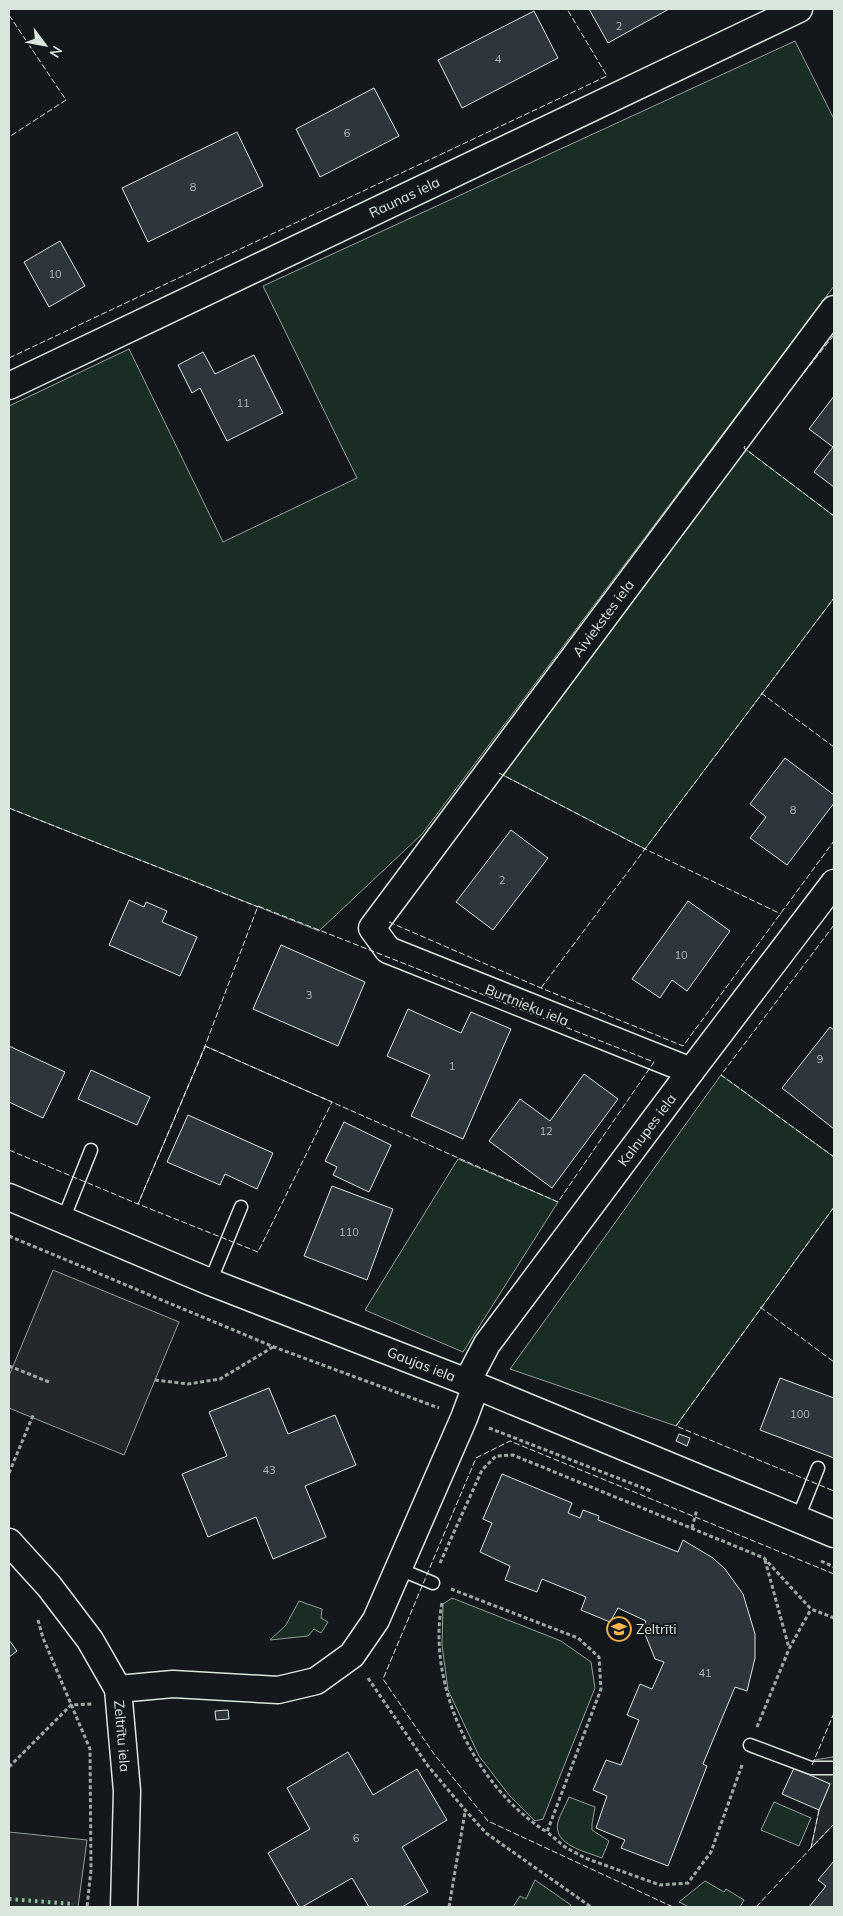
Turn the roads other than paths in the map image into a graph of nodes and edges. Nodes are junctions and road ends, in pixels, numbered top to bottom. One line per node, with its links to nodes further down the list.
1 (799, 9): 3 (street, Raunas iela)
2 (834, 309): 5 (street, Aiviekstes iela)
3 (9, 386)
4 (834, 883): 6 (street, Kalnupes iela)
5 (372, 928): 6 (street, Burtnieku iela)
6 (691, 1071): 12 (street, Kalnupes iela)
7 (91, 1150): 10 (lane)
8 (9, 1197): 10 (street, Gaujas iela)
9 (242, 1207): 11 (lane)
10 (63, 1220): 11 (street, Gaujas iela)
11 (210, 1282): 12 (street, Gaujas iela)
12 (472, 1384): 14 (street, Gaujas iela); 17 (street, Kalnupes iela)
13 (818, 1468): 14 (lane)
14 (798, 1518): 15 (street, Gaujas iela)
15 (834, 1534)
16 (9, 1542): 19 (street, Zeltrītu iela)
17 (399, 1569): 18 (lane); 19 (street, Kalnupes iela)
18 (439, 1585)
19 (118, 1689): 22 (street, Zeltrītu iela)
20 (750, 1745): 21 (lane)
21 (834, 1768)
22 (124, 1907)

